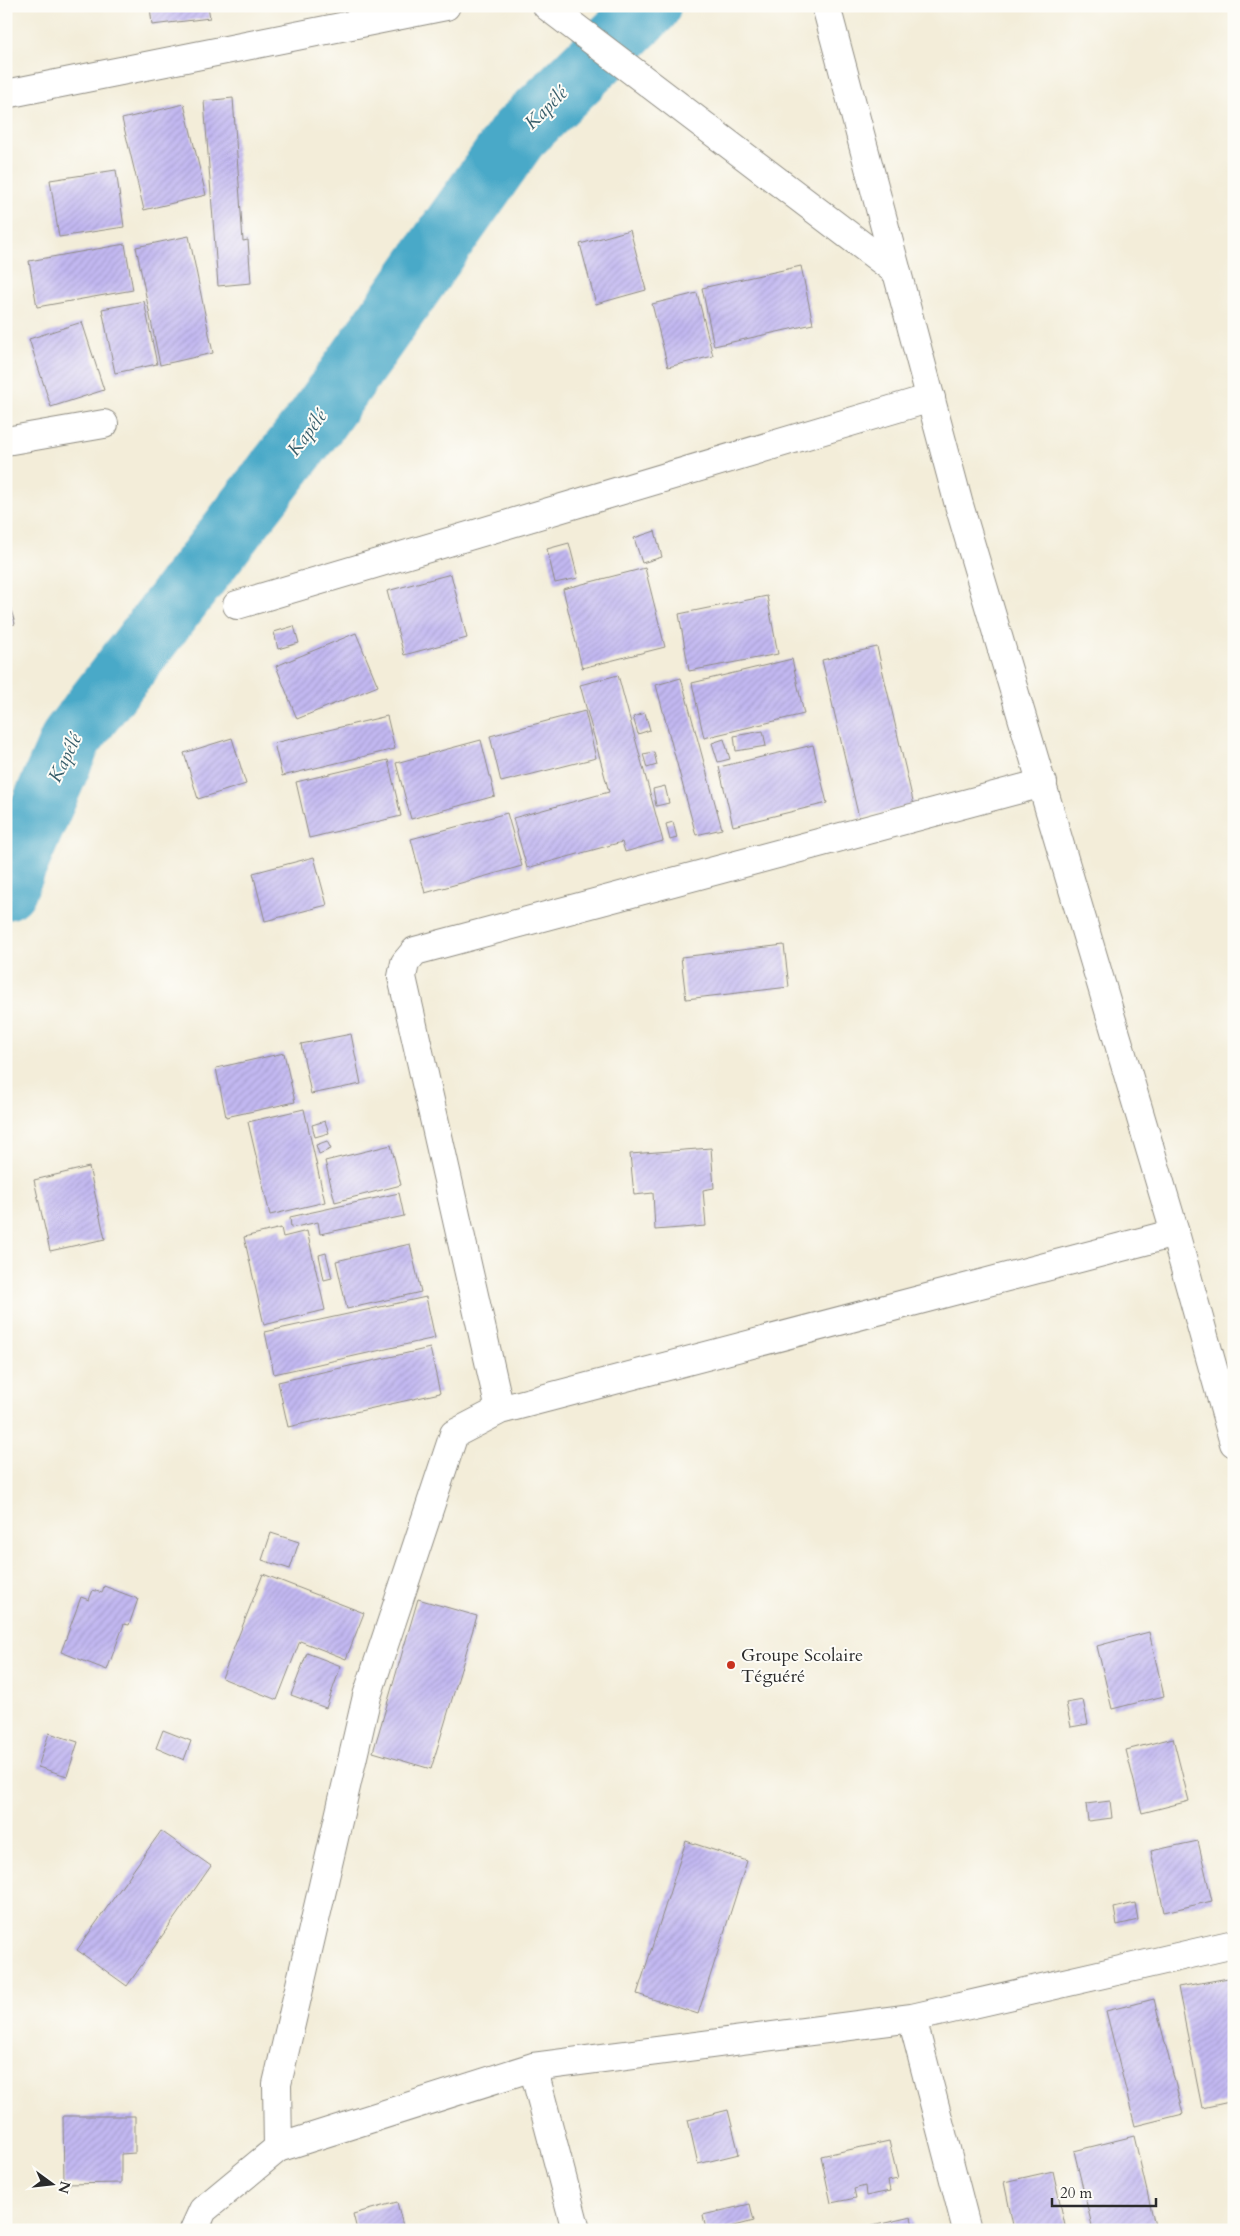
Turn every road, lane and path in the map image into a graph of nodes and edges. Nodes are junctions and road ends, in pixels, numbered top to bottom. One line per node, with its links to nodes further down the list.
1 (446, 6): 4 (street)
2 (548, 6): 5 (street)
3 (826, 6): 5 (street)
4 (6, 94)
5 (897, 272): 6 (street)
6 (931, 398): 9 (street); 10 (street)
7 (104, 424): 8 (street)
8 (6, 441)
9 (237, 605)
10 (1043, 783): 11 (street); 12 (street)
11 (1176, 1233): 12 (street); 13 (street)
12 (500, 1410): 17 (street)
13 (1234, 1444)
14 (1234, 1944): 15 (street)
15 (912, 2018): 16 (street); 20 (street)
16 (533, 2067): 17 (street); 19 (street)
17 (278, 2148): 18 (street)
18 (194, 2230)
19 (576, 2230)
20 (966, 2230)

